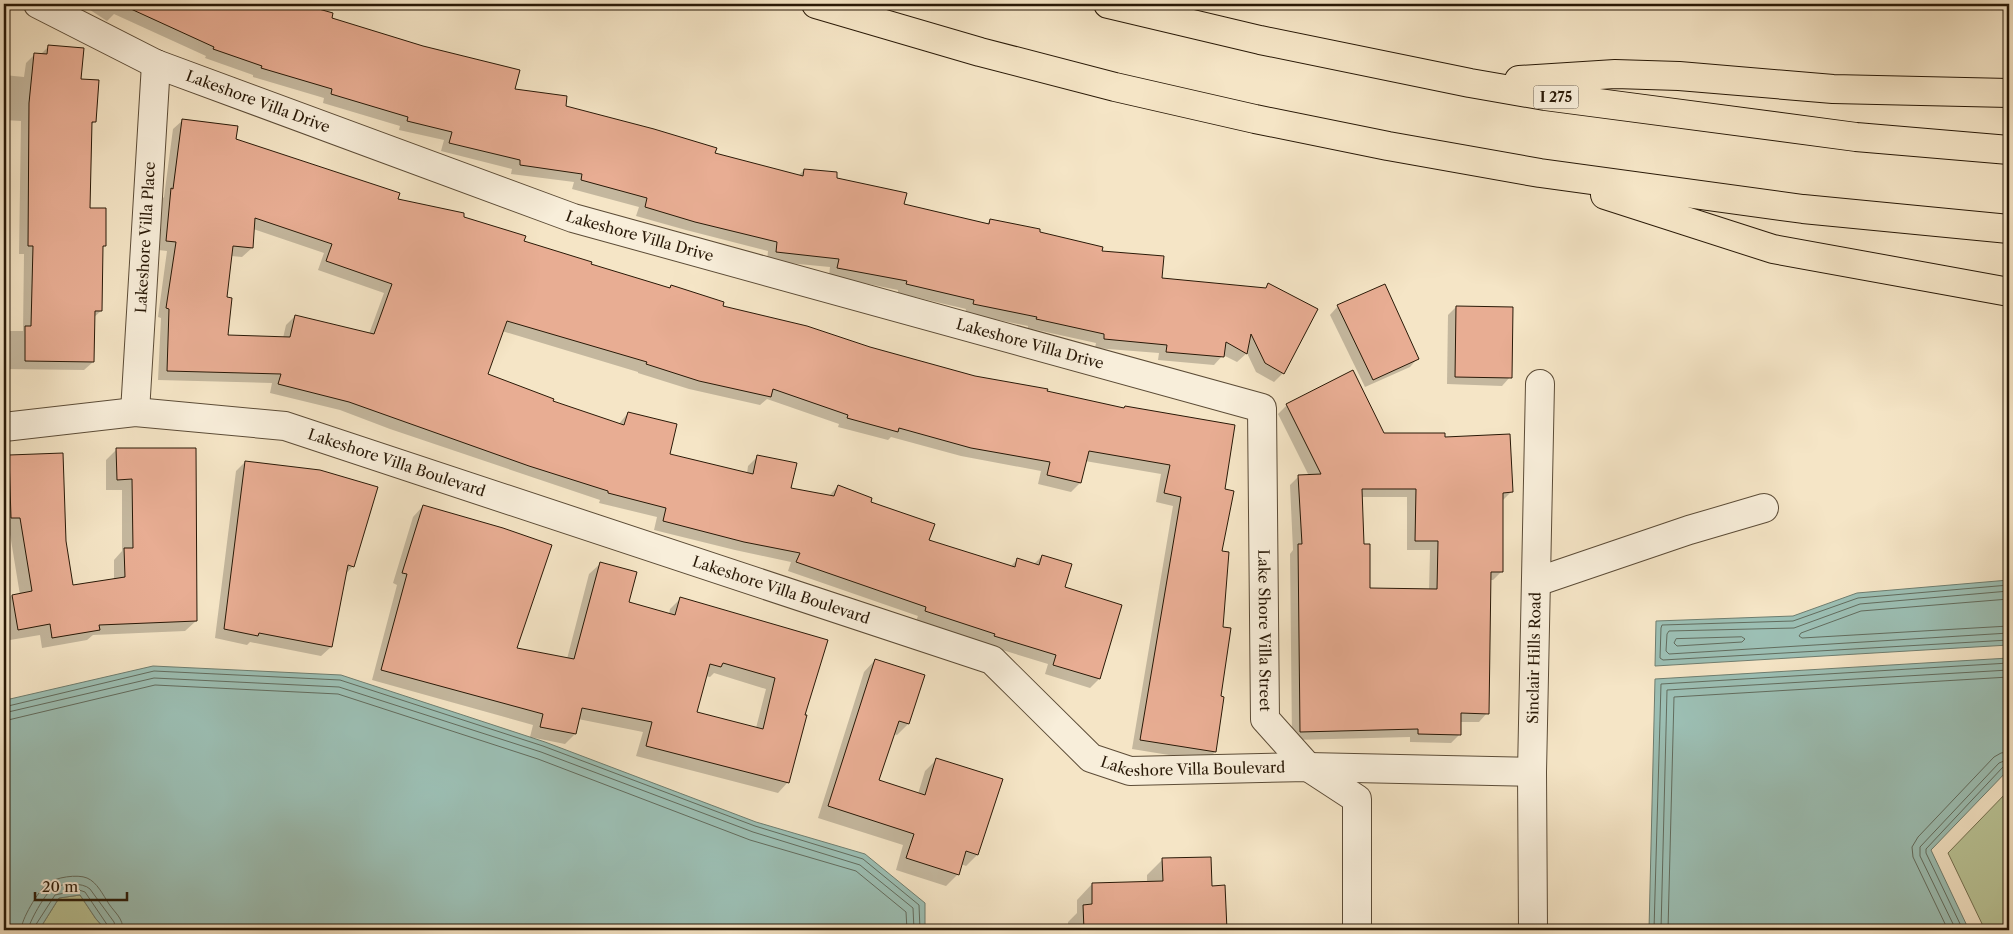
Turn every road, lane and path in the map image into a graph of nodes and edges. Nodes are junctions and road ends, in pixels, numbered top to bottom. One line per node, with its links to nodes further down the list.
1 (38, 4): 4 (street, Lakeshore Villa Drive)
2 (816, 4): 8 (highway)
3 (1108, 4): 5 (highway, I 275)
4 (156, 64): 12 (street, Lakeshore Villa Drive); 13 (street, Lakeshore Villa Place)
5 (1470, 83): 6 (highway); 7 (highway, I 275)
6 (2009, 93)
7 (2009, 150)
8 (1540, 173): 9 (highway); 10 (highway)
9 (2009, 229)
10 (2009, 292)
11 (1540, 384): 16 (street, Sinclair Hills Road)
12 (1262, 408): 17 (street, Lake Shore Villa Street)
13 (135, 412): 14 (street, Lakeshore Villa Boulevard); 17 (street, Lakeshore Villa Boulevard)
14 (4, 427)
15 (1764, 508): 16 (street)
16 (1536, 582): 18 (street, Sinclair Hills Road)
17 (1308, 768): 18 (street, Lakeshore Villa Boulevard); 19 (street, Lake Shore Villa Street)
18 (1532, 772): 20 (street, Sinclair Hills Road)
19 (1357, 930)
20 (1533, 930)

